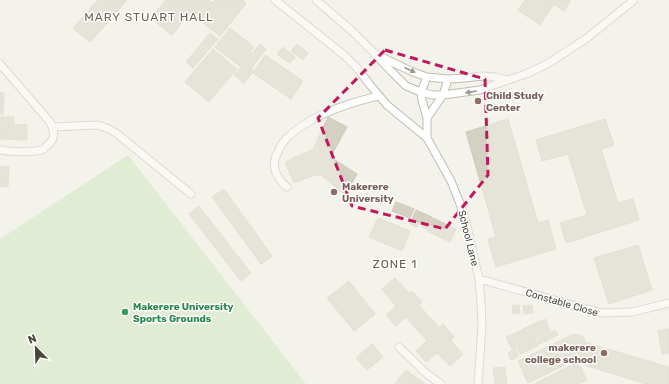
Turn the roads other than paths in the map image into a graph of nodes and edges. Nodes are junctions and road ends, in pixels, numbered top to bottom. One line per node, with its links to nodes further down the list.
1 (275, 0): 11 (lane)
2 (316, 0): 4 (lane)
3 (634, 0): 8 (lane)
4 (374, 53): 6 (lane, one-way to 6); 9 (lane)
5 (0, 64): 13 (lane)
6 (428, 77): 7 (lane); 9 (lane)
7 (448, 79): 8 (lane); 10 (lane)
8 (508, 80): 10 (lane, one-way to 10)
9 (421, 92): 10 (lane); 12 (lane, School Lane)
10 (443, 95): 12 (lane)
11 (378, 96): 14 (lane); 16 (lane)
12 (427, 118): 14 (lane, School Lane)
13 (53, 128): 15 (lane); 17 (lane)
14 (427, 138): 18 (lane, School Lane)
15 (0, 150)
16 (286, 187)
17 (190, 194)
18 (479, 279): 19 (lane, Constable Close); 22 (lane, School Lane)
19 (669, 303)
20 (400, 347): 21 (lane)
21 (441, 384)
22 (478, 384)

